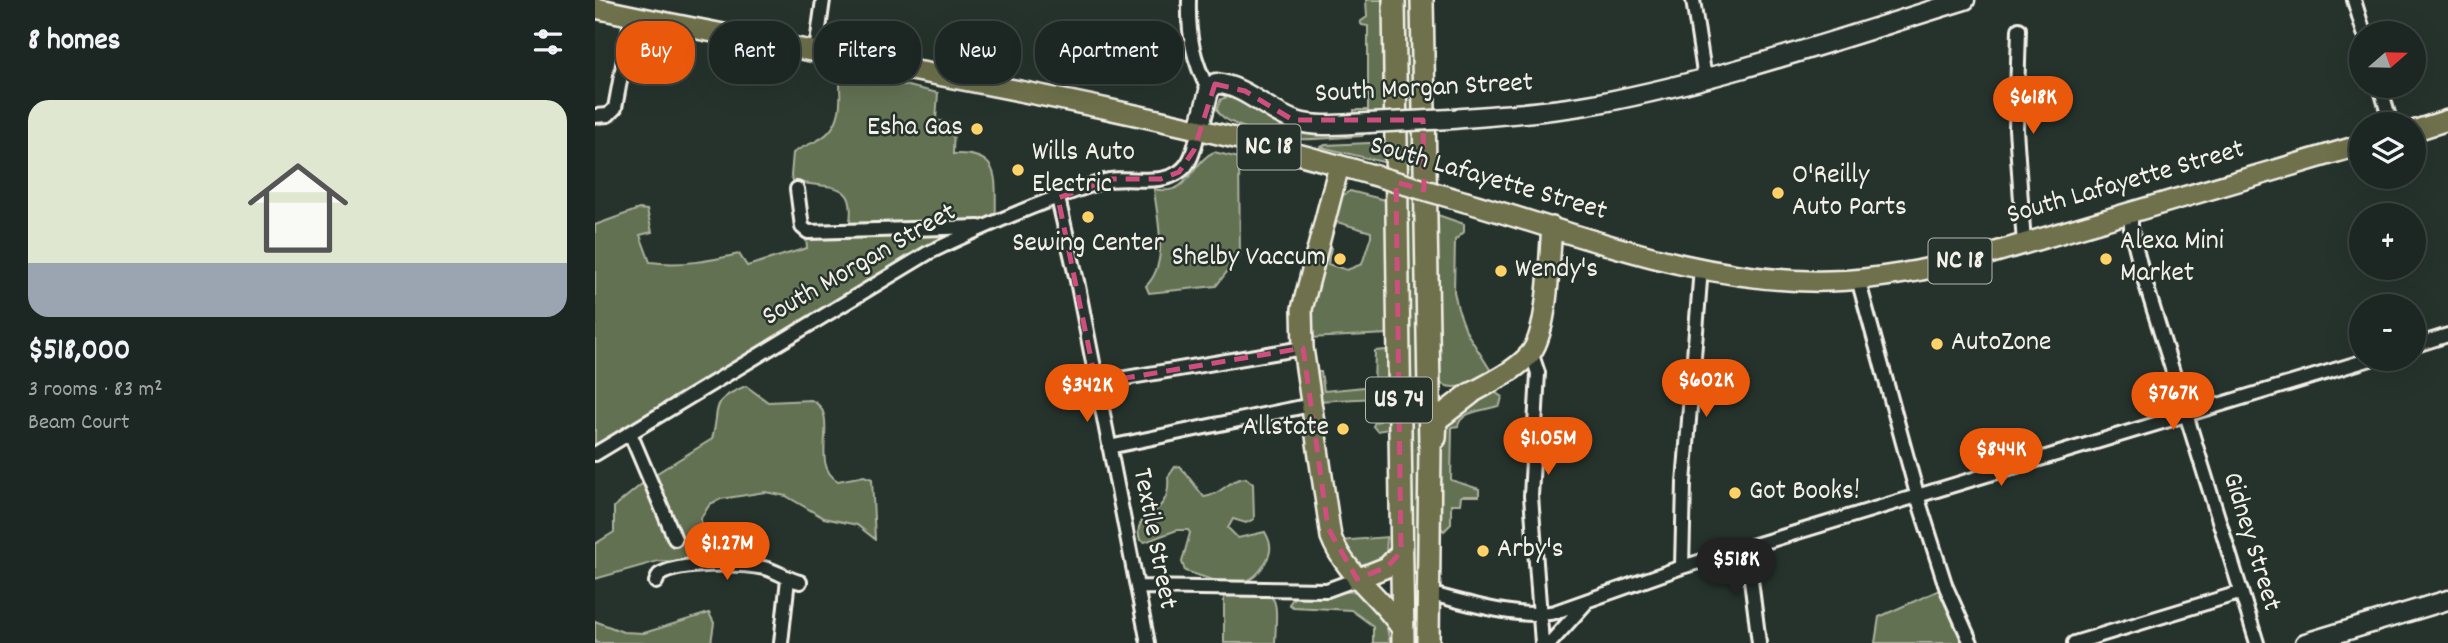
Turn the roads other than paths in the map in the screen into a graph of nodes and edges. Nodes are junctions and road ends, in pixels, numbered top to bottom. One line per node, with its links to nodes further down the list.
1 (823, 0): 10 (street)
2 (1189, 0): 16 (street)
3 (1394, 0): 48 (highway, US 74)
4 (1422, 0): 37 (highway, US 74)
5 (1693, 0): 15 (street)
6 (1965, 0): 15 (street, South Morgan Street)
7 (2354, 0): 11 (street)
8 (595, 8): 9 (main road, South Lafayette Street / NC 18)
9 (632, 16): 13 (main road, South Lafayette Street / NC 18); 17 (street)
10 (820, 21)
11 (2360, 21)
12 (2019, 29): 28 (street)
13 (814, 51)
14 (921, 73): 20 (main road, South Lafayette Street / NC 18)
15 (1705, 79): 16 (street, South Morgan Street, bridge)
16 (1209, 90): 20 (street, South Morgan Street)
17 (595, 117)
18 (2448, 120): 19 (main road)
19 (2426, 127)
20 (1199, 130): 22 (main road, South Lafayette Street / NC 18); 24 (street, South Morgan Street)
21 (2349, 148): 25 (main road, South Lafayette Street / NC 18)
22 (1346, 167): 27 (main road, South Lafayette Street / NC 18, bridge); 33 (main road)
23 (797, 188): 26 (street)
24 (1058, 198): 26 (street, South Morgan Street); 36 (street, Textile Street)
25 (2131, 212): 28 (main road, South Lafayette Street / NC 18); 40 (street, Gidney Street)
26 (983, 227): 41 (street, South Morgan Street)
27 (1552, 227): 29 (main road, South Lafayette Street / NC 18); 34 (main road)
28 (2024, 243): 30 (main road, South Lafayette Street / NC 18)
29 (1701, 268): 30 (main road, South Lafayette Street / NC 18); 49 (street)
30 (1858, 279): 45 (street)
31 (2448, 335): 32 (street)
32 (2426, 341)
33 (1303, 348): 36 (street); 39 (main road)
34 (1531, 352): 38 (main road); 57 (street)
35 (2349, 366): 40 (street)
36 (1096, 383): 43 (street, Textile Street)
37 (1429, 386): 38 (highway); 42 (highway, US 74)
38 (1469, 394): 42 (highway)
39 (1311, 405): 43 (street); 50 (main road)
40 (2186, 417): 45 (street); 54 (street, Gidney Street)
41 (630, 433): 44 (street, South Morgan Street); 46 (street)
42 (1430, 445): 53 (highway, US 74)
43 (1109, 447): 52 (street, Textile Street)
44 (595, 454)
45 (1917, 496): 47 (street); 65 (street)
46 (675, 539)
47 (1747, 548): 49 (street); 64 (street)
48 (1401, 552): 50 (main road); 58 (highway, US 74)
49 (1682, 567): 56 (street)
50 (1357, 579): 52 (street); 58 (main road)
51 (656, 582): 59 (street)
52 (1138, 587): 60 (street, Textile Street)
53 (1428, 593): 57 (street); 61 (highway, US 74)
54 (2239, 593): 66 (street); 67 (street, Gidney Street)
55 (2448, 600): 68 (street)
56 (1585, 603): 57 (street); 63 (street)
57 (1542, 614): 62 (street)
58 (1403, 637)
59 (781, 643)
60 (1148, 643)
61 (1428, 643)
62 (1542, 643)
63 (1550, 643)
64 (1759, 643)
65 (1971, 643)
66 (2074, 643)
67 (2257, 643)
68 (2305, 643)

